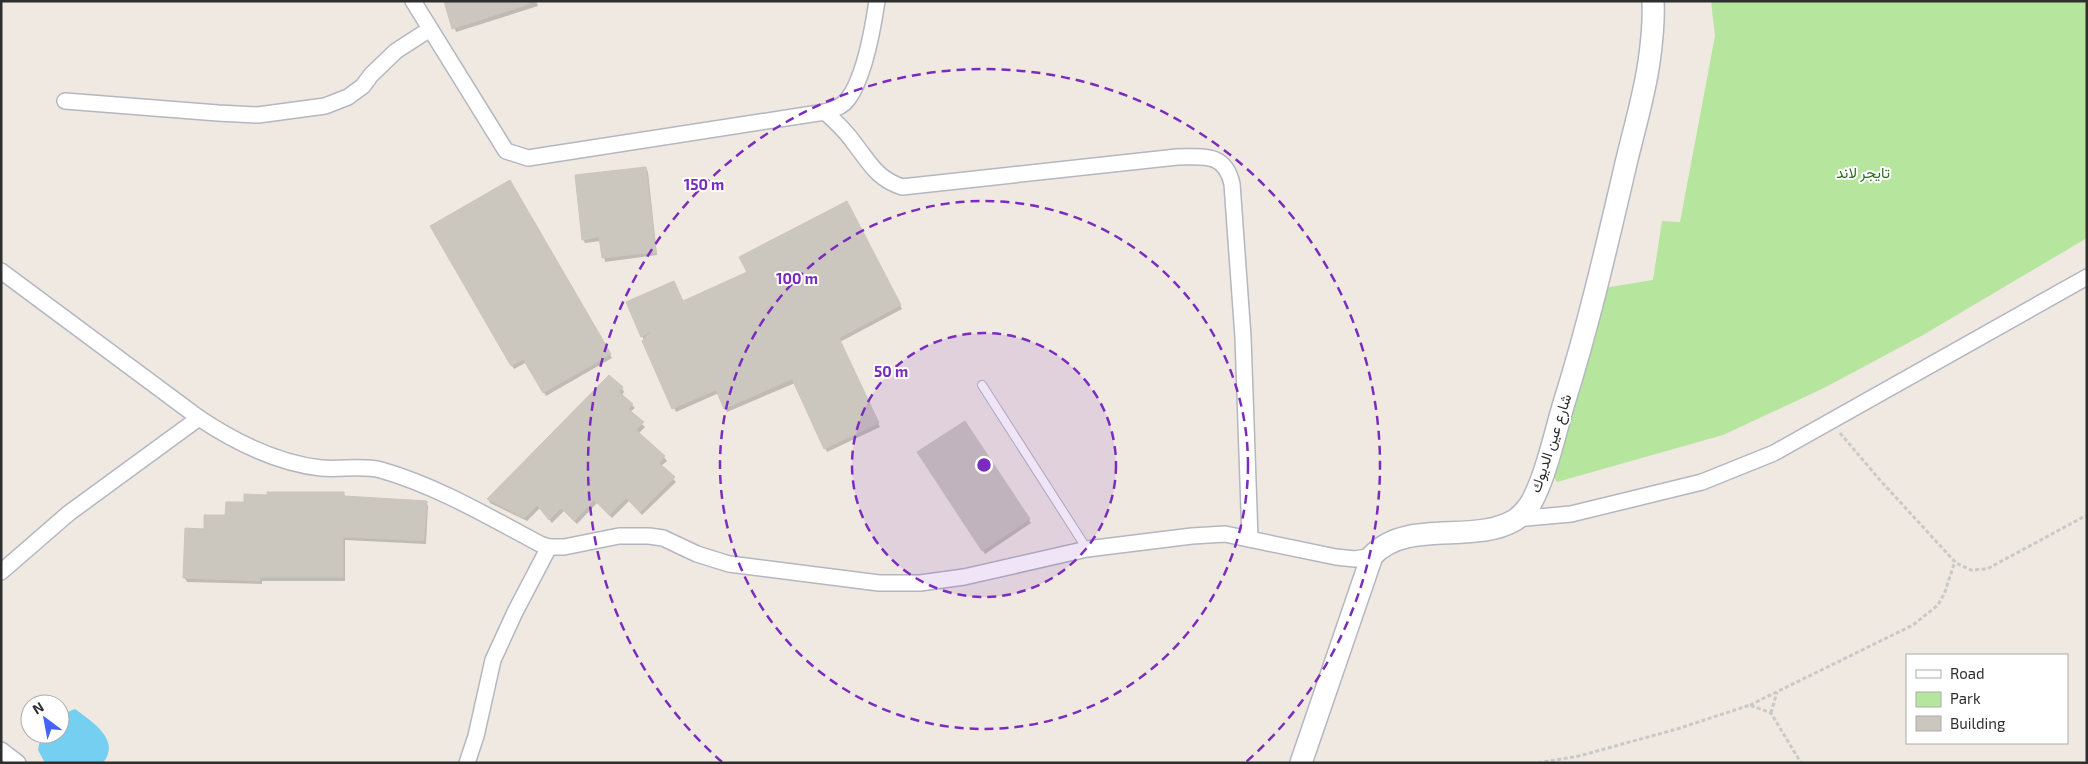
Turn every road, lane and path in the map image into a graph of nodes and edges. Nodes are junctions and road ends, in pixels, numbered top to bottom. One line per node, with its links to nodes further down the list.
1 (413, 1): 4 (street)
2 (876, 1): 6 (street)
3 (1653, 1): 13 (street, شارع عين الديوك)
4 (430, 29): 5 (street); 6 (street)
5 (66, 101)
6 (825, 112): 14 (street)
7 (1, 271): 10 (street)
8 (2087, 277): 11 (street)
9 (982, 385): 16 (lane)
10 (199, 418): 15 (street); 19 (street)
11 (1832, 419): 13 (street); 18 (path)
12 (2087, 515): 18 (path)
13 (1516, 519): 17 (street)
14 (1250, 539): 16 (street); 17 (street)
15 (549, 547): 16 (street); 25 (street)
16 (1088, 549)
17 (1372, 556): 26 (street)
18 (1955, 561): 20 (path)
19 (1, 572)
20 (1778, 691): 21 (path); 22 (path)
21 (1750, 705): 22 (path); 27 (path)
22 (1771, 713): 28 (path)
23 (1, 750): 24 (street)
24 (18, 763)
25 (467, 763)
26 (1301, 763)
27 (1538, 763)
28 (1801, 763)

